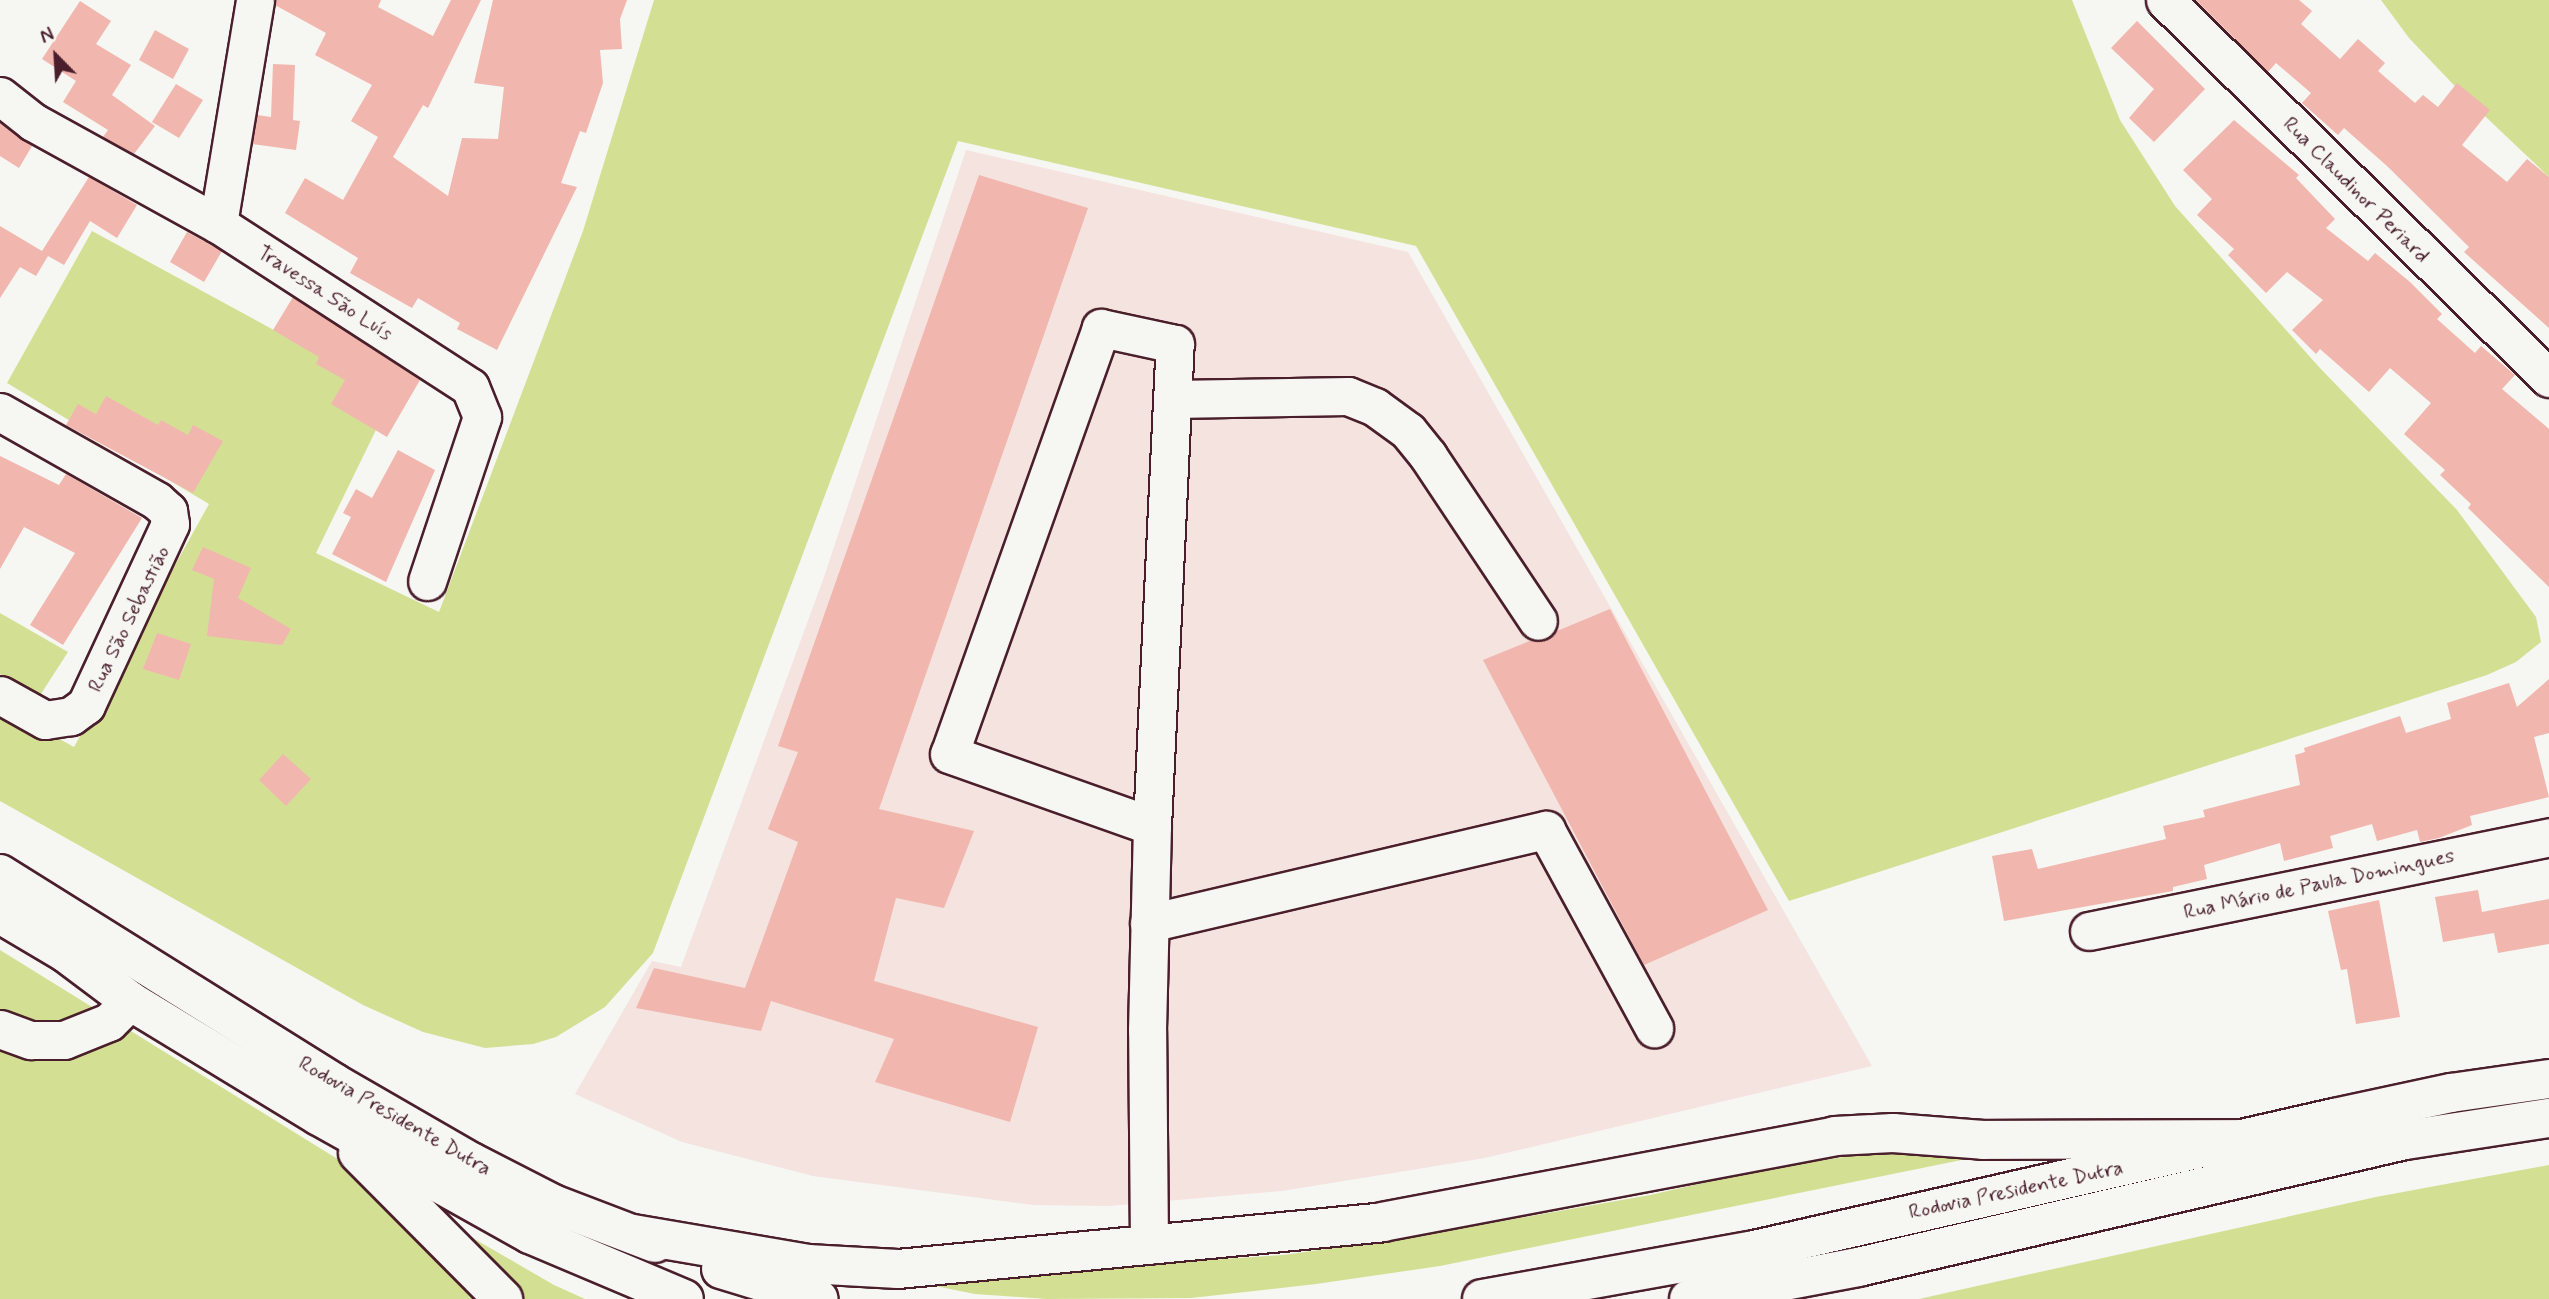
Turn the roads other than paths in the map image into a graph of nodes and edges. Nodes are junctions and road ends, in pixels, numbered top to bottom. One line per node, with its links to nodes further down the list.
1 (255, 0): 4 (street)
2 (2165, 0): 5 (street, Rua Claudinor Periard)
3 (0, 96): 4 (street, Travessa São Luís)
4 (218, 224): 8 (street, Travessa São Luís)
5 (2549, 378)
6 (1173, 399): 9 (street); 11 (street); 11 (street)
7 (0, 412): 10 (street, Rua São Sebastião)
8 (427, 581)
9 (1538, 621)
10 (0, 695)
11 (1152, 826): 15 (street)
12 (2549, 837): 16 (street, Rua Mário de Paula Domingues)
13 (0, 874): 26 (highway, Rodovia Presidente Dutra)
14 (0, 914): 17 (highway, Rodovia Presidente Dutra)
15 (1149, 923): 18 (street); 27 (street)
16 (2089, 931)
17 (130, 1001): 19 (street); 22 (highway, Rodovia Presidente Dutra)
18 (1654, 1028)
19 (0, 1029)
20 (2549, 1062): 23 (highway)
21 (2549, 1079): 23 (highway, Rodovia Presidente Dutra)
22 (318, 1116): 28 (highway); 29 (highway, Rodovia Presidente Dutra)
23 (2334, 1118): 25 (highway, Rodovia Presidente Dutra)
24 (2549, 1118): 32 (highway, Rodovia Presidente Dutra)
25 (2245, 1139): 27 (highway); 31 (highway, Rodovia Presidente Dutra)
26 (633, 1234): 27 (highway); 30 (highway, Rodovia Presidente Dutra)
27 (1149, 1245)
28 (503, 1299)
29 (684, 1299)
30 (819, 1299)
31 (1482, 1299)
32 (1689, 1299)

